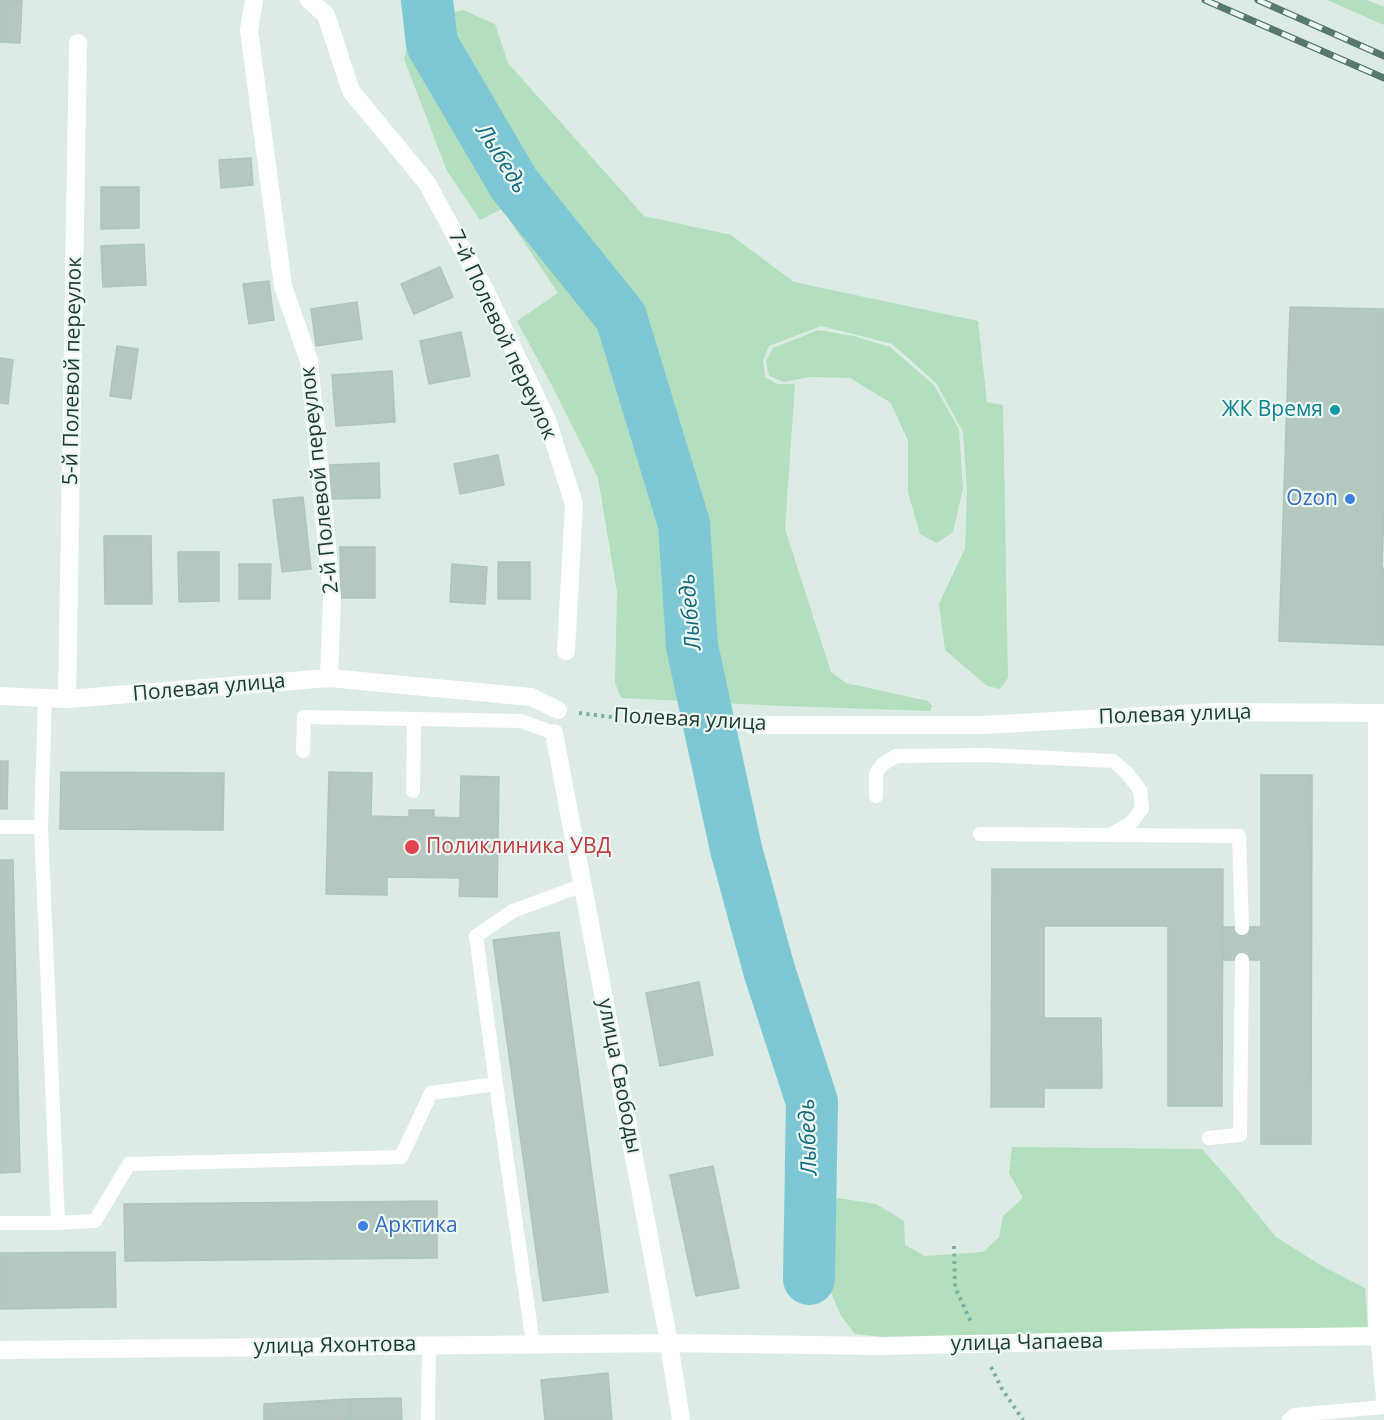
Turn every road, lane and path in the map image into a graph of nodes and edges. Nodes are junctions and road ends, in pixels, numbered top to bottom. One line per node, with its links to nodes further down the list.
1 (254, 0): 5 (street, 2-й Полевой переулок)
2 (309, 0): 4 (street, 7-й Полевой переулок)
3 (78, 43): 8 (street, 5-й Полевой переулок)
4 (566, 651)
5 (328, 678): 8 (street, Полевая улица); 9 (street, Полевая улица)
6 (0, 696): 7 (street, Полевая улица)
7 (45, 698): 8 (street, Полевая улица); 18 (lane)
8 (67, 699)
9 (558, 710): 12 (path, Полевая улица)
10 (1381, 713): 12 (street, Полевая улица); 28 (street)
11 (414, 719): 13 (lane); 14 (lane); 15 (lane)
12 (752, 725)
13 (554, 733): 21 (street, улица Свободы)
14 (303, 751)
15 (413, 791)
16 (876, 796): 20 (lane)
17 (0, 827): 18 (lane)
18 (41, 827): 27 (lane)
19 (980, 834): 20 (lane)
20 (1110, 835): 22 (lane)
21 (583, 885): 24 (lane); 29 (street, улица Свободы)
22 (1242, 928)
23 (1242, 960): 25 (lane)
24 (496, 1084): 27 (lane); 30 (lane)
25 (1209, 1138)
26 (0, 1222): 27 (lane)
27 (58, 1223)
28 (1381, 1336): 29 (street, улица Чапаева, bridge); 35 (lane)
29 (669, 1343): 30 (street, улица Яхонтова); 34 (street, улица Свободы)
30 (533, 1344): 31 (street, улица Яхонтова)
31 (429, 1345): 32 (street, улица Яхонтова); 33 (lane)
32 (0, 1350)
33 (428, 1420)
34 (681, 1420)
35 (1289, 1420)

